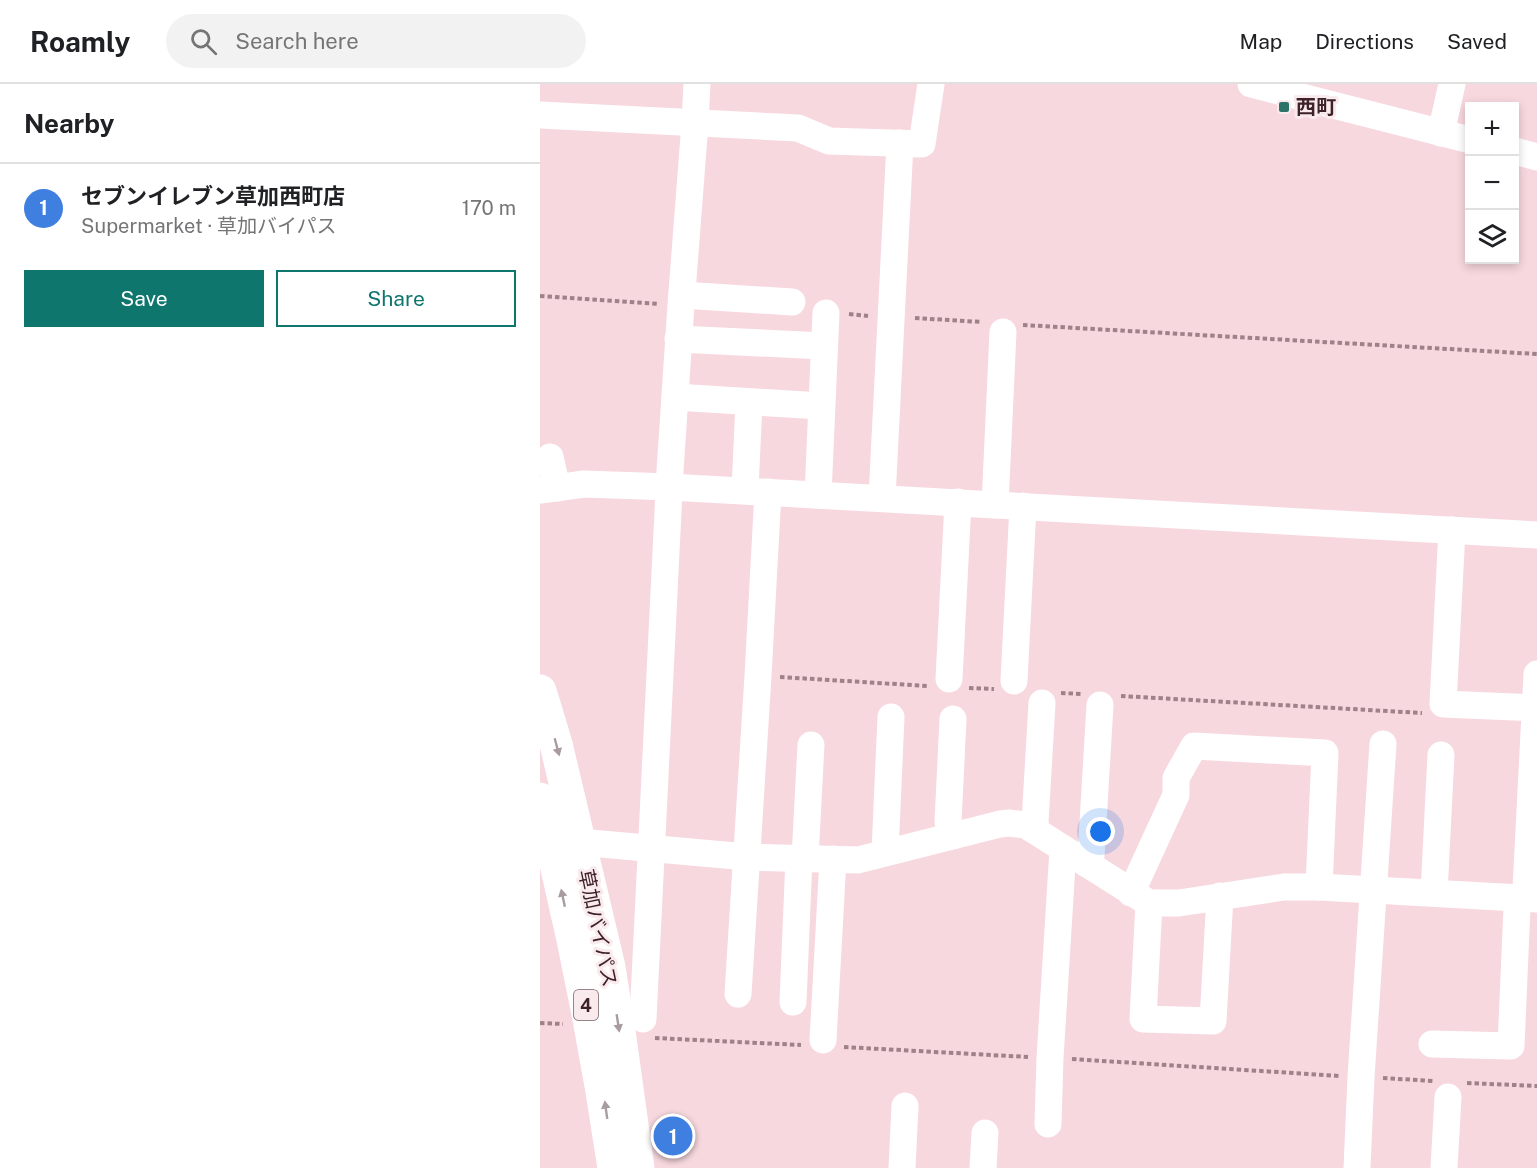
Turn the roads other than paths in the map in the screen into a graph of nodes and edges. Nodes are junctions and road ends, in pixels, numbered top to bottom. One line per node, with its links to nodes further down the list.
1 (697, 84): 6 (street)
2 (931, 84): 9 (street)
3 (1251, 84): 7 (street)
4 (1452, 84): 7 (street)
5 (540, 115): 6 (street)
6 (695, 123): 9 (street); 12 (street)
7 (1440, 132): 8 (street)
8 (1465, 139)
9 (900, 143): 26 (street)
10 (1519, 152): 11 (street)
11 (1537, 157)
12 (681, 300): 13 (street); 16 (street)
13 (792, 302)
14 (826, 313): 17 (street)
15 (1004, 326): 28 (street)
16 (678, 339): 17 (street); 18 (street)
17 (824, 346): 20 (street)
18 (675, 397): 19 (street); 22 (street)
19 (749, 402): 20 (street); 24 (street)
20 (821, 406): 25 (street)
21 (550, 457): 23 (street)
22 (669, 487): 23 (street); 24 (street); 48 (street)
23 (549, 489)
24 (756, 491): 25 (street); 51 (street)
25 (818, 495): 26 (street)
26 (882, 498): 27 (street)
27 (958, 502): 28 (street); 33 (street)
28 (995, 504): 29 (street)
29 (1023, 506): 30 (street); 34 (street)
30 (1452, 530): 31 (street); 38 (street)
31 (1537, 535)
32 (1537, 674): 38 (street)
33 (949, 684)
34 (1006, 685)
35 (540, 691): 47 (highway, 草加バイパス / 4, one-way to 47)
36 (1049, 698): 45 (street)
37 (1099, 698): 54 (street)
38 (1535, 708): 60 (street)
39 (891, 717): 50 (street)
40 (953, 719): 46 (street)
41 (1383, 744): 56 (street)
42 (811, 745): 52 (street)
43 (1441, 755): 57 (street)
44 (540, 799): 47 (highway, 草加バイパス / 4)
45 (1032, 829): 46 (street); 49 (street)
46 (952, 836): 50 (street)
47 (557, 842): 48 (street); 70 (highway, 草加バイパス / 4, one-way to 47); 71 (highway, 草加バイパス / 4, one-way to 71)
48 (652, 849): 51 (street); 63 (street)
49 (1063, 849): 54 (street); 68 (street)
50 (885, 852): 53 (street)
51 (747, 857): 52 (street); 61 (street)
52 (802, 858): 53 (street); 62 (street)
53 (833, 859): 64 (street)
54 (1087, 864): 59 (street)
55 (1319, 887): 56 (street); 58 (street); 59 (street)
56 (1374, 890): 57 (street); 74 (street)
57 (1434, 893): 60 (street)
58 (1220, 896): 59 (street); 59 (street)
59 (1140, 898)
60 (1529, 898): 65 (street)
61 (738, 994)
62 (793, 1002)
63 (643, 1019)
64 (822, 1044)
65 (1432, 1044)
66 (1453, 1087): 75 (street)
67 (905, 1106): 72 (street)
68 (1048, 1124)
69 (985, 1133): 73 (street)
70 (614, 1168)
71 (638, 1168)
72 (902, 1168)
73 (983, 1168)
74 (1357, 1168)
75 (1444, 1168)

